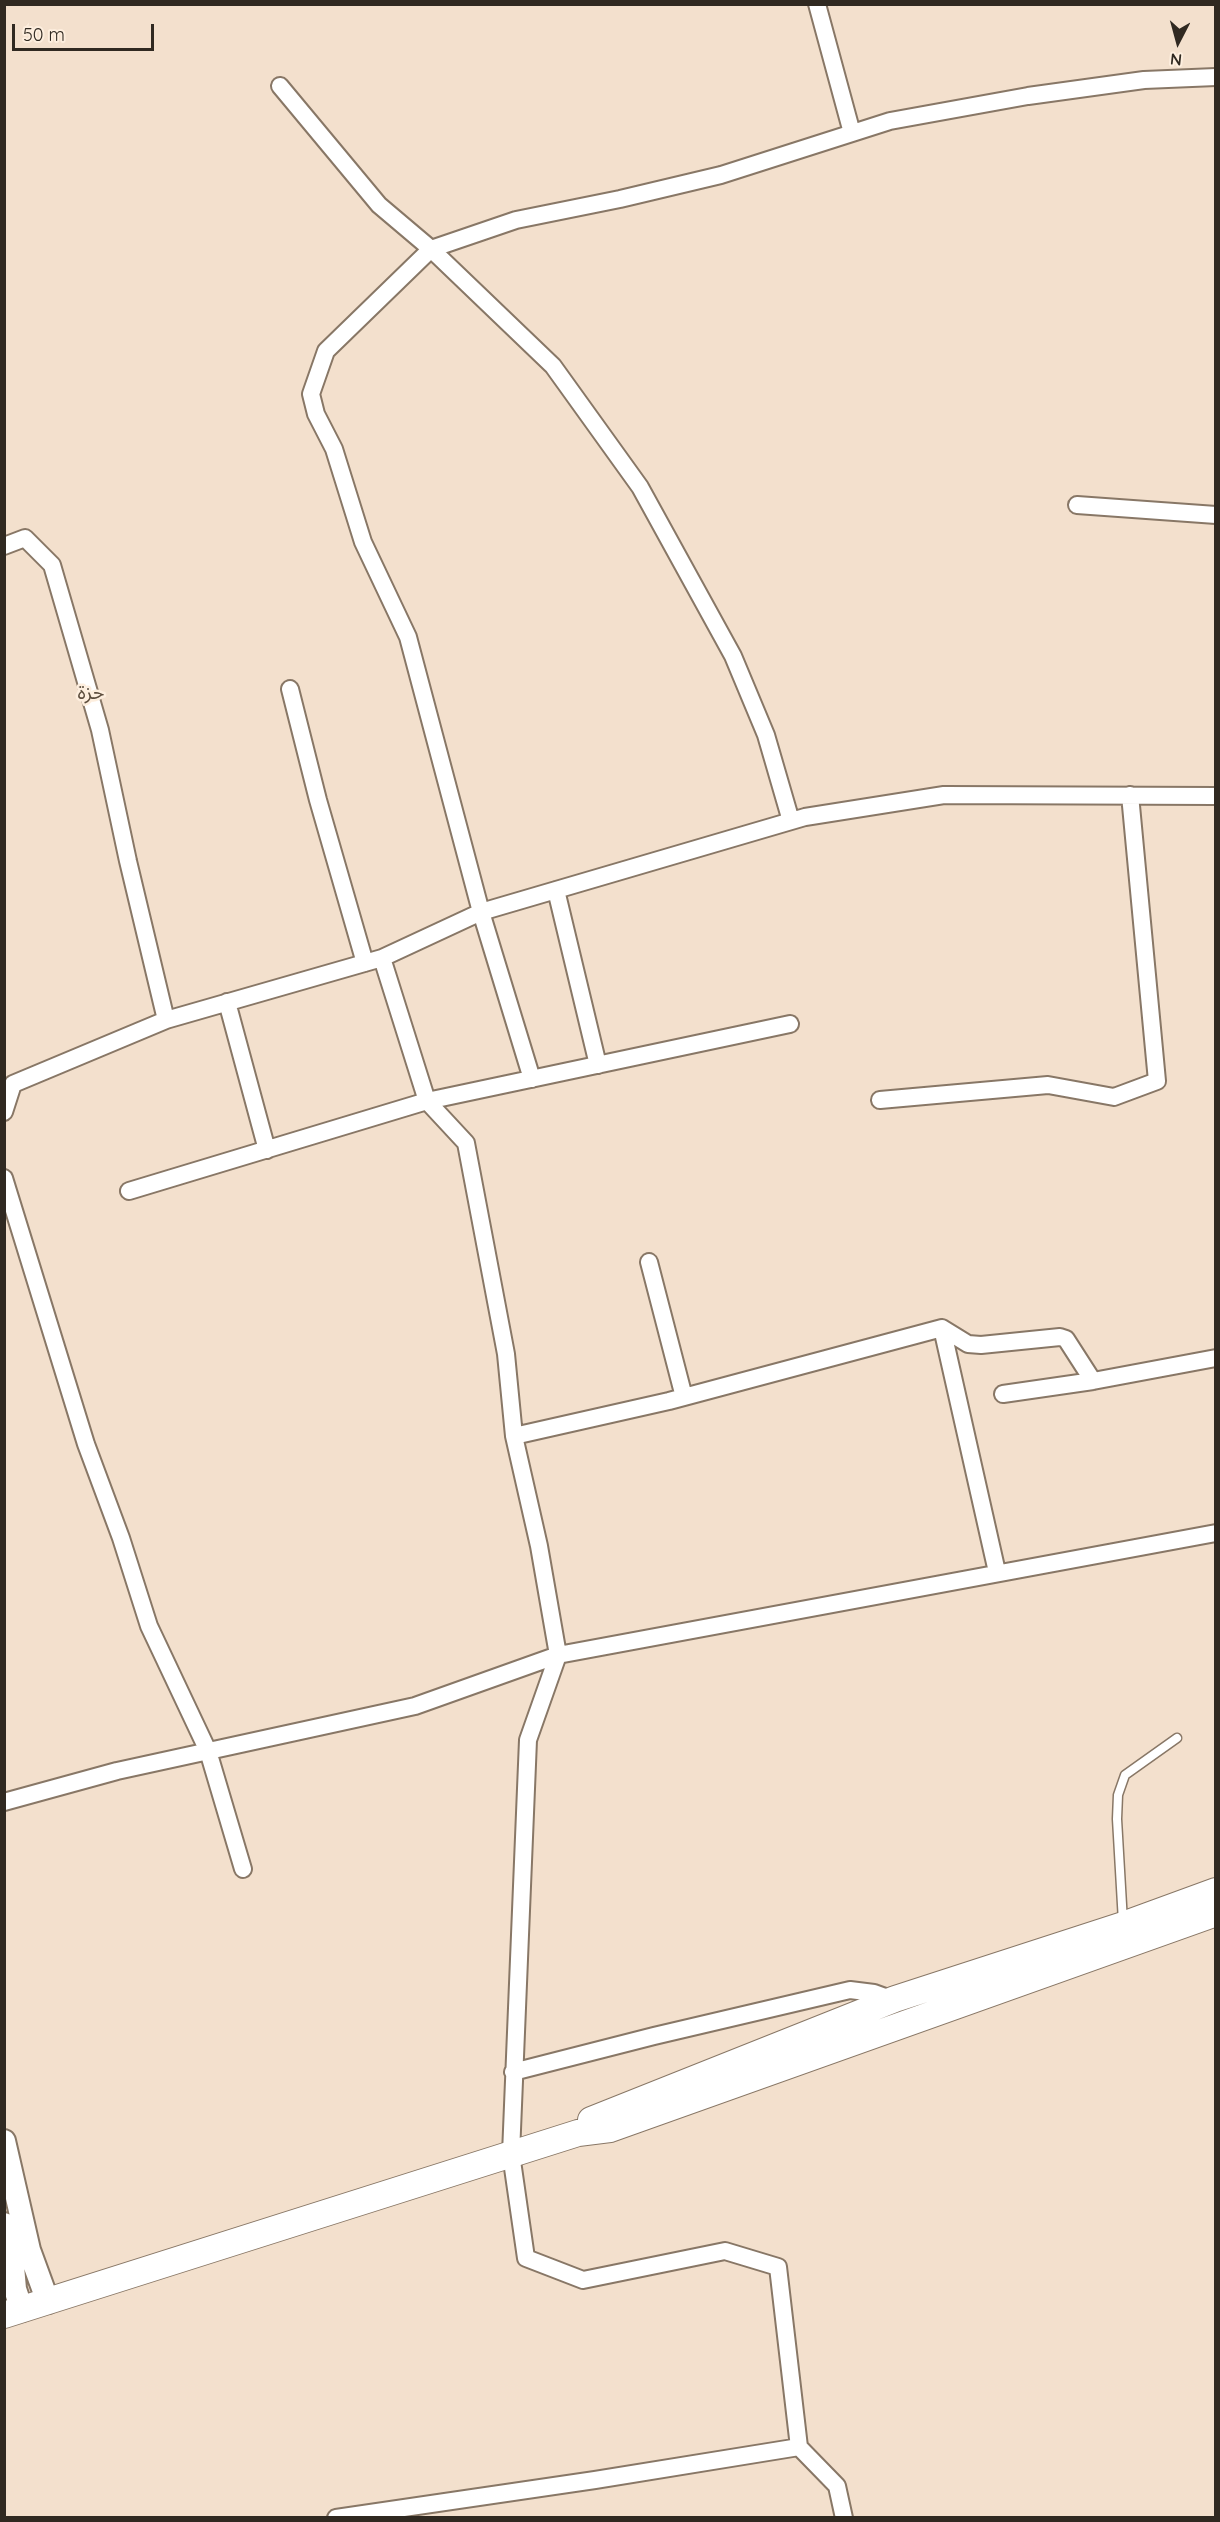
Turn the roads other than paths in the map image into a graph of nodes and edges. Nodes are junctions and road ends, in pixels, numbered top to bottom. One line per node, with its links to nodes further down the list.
1 (817, 4): 4 (street)
2 (1215, 77): 4 (street)
3 (280, 86): 5 (street)
4 (852, 133): 5 (street)
5 (431, 249): 12 (street); 14 (street)
6 (1077, 505): 7 (street)
7 (1215, 515)
8 (4, 546): 18 (street)
9 (290, 689): 16 (street)
10 (1130, 795): 11 (street); 12 (street); 22 (street)
11 (1215, 796)
12 (791, 821): 13 (street)
13 (556, 890): 14 (street); 20 (street)
14 (481, 912): 15 (street); 21 (street)
15 (382, 958): 16 (street); 23 (street)
16 (365, 963): 17 (street)
17 (227, 1002): 18 (street); 25 (street)
18 (165, 1020): 24 (street)
19 (790, 1024): 20 (street)
20 (598, 1065): 21 (street)
21 (532, 1079): 23 (street)
22 (880, 1100)
23 (427, 1101): 25 (street); 34 (street)
24 (4, 1112)
25 (267, 1150): 27 (street)
26 (4, 1178): 39 (street)
27 (129, 1191)
28 (649, 1262): 33 (street)
29 (942, 1328): 31 (street); 33 (street); 36 (street)
30 (1215, 1358): 31 (street)
31 (1093, 1381): 32 (street)
32 (1003, 1394)
33 (684, 1397): 34 (street)
34 (514, 1436): 37 (street)
35 (1215, 1533): 36 (street)
36 (997, 1572): 37 (street)
37 (558, 1655): 39 (street); 47 (street)
38 (1177, 1738): 44 (lane)
39 (208, 1751): 40 (street); 41 (street)
40 (4, 1802)
41 (243, 1869)
42 (1215, 1891): 44 (main road)
43 (1215, 1913): 46 (main road)
44 (1123, 1925): 45 (main road)
45 (895, 1999): 46 (street); 47 (street); 48 (main road)
46 (907, 2024): 48 (main road)
47 (513, 2072): 50 (street)
48 (578, 2133): 50 (main road)
49 (4, 2141): 52 (street)
50 (511, 2154): 52 (main road); 54 (street)
51 (4, 2224): 53 (street)
52 (48, 2302): 53 (main road)
53 (13, 2312)
54 (799, 2447): 55 (street); 57 (street)
55 (399, 2513): 56 (street)
56 (336, 2517)
57 (844, 2517)

